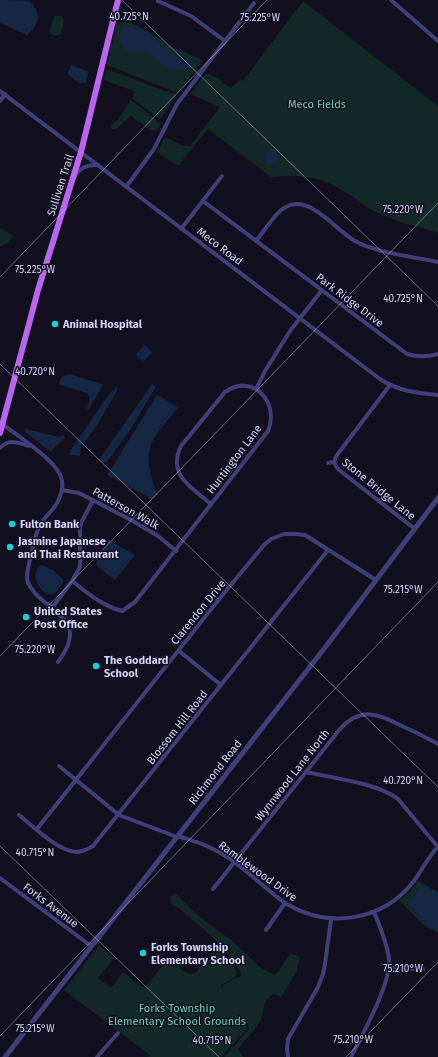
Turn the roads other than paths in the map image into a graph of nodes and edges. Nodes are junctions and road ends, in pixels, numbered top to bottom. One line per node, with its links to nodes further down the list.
1 (118, 0): 10 (main road, Sullivan Trail)
2 (391, 0): 6 (street)
3 (158, 1): 5 (street)
4 (254, 3): 5 (street)
5 (225, 41): 14 (street)
6 (438, 41)
7 (0, 91): 8 (street, Meco Road)
8 (5, 94): 9 (street); 10 (street, Meco Road)
9 (0, 101)
10 (81, 152): 11 (street, Meco Road); 13 (main road, Sullivan Trail)
11 (98, 165): 13 (street); 14 (street, Meco Road)
12 (222, 176): 15 (street)
13 (72, 181): 25 (main road, Sullivan Trail)
14 (126, 187): 16 (street, Meco Road)
15 (203, 201): 16 (street); 17 (street, Park Ridge Drive)
16 (181, 228): 20 (street, Meco Road)
17 (256, 241): 18 (street); 19 (street, Park Ridge Drive)
18 (438, 262)
19 (322, 290): 20 (street); 21 (street, Park Ridge Drive)
20 (300, 319): 22 (street, Meco Road); 23 (street)
21 (438, 354)
22 (390, 386): 24 (street, Meco Road); 29 (street, Stone Bridge Lane)
23 (256, 389): 34 (street, Huntington Lane); 34 (street, Huntington Lane)
24 (438, 396)
25 (1, 423): 26 (main road, Sullivan Trail); 27 (street)
26 (0, 433)
27 (32, 446): 28 (street); 31 (street)
28 (0, 448)
29 (334, 462): 30 (street, Stone Bridge Lane); 35 (street, Stone Bridge Lane)
30 (328, 463)
31 (62, 490): 33 (street, Patterson Walk); 40 (street)
32 (438, 498): 35 (street, Richmond Road)
33 (93, 500): 37 (street, Patterson Walk); 39 (street)
34 (211, 504): 37 (street, Huntington Lane)
35 (414, 529): 38 (street, Richmond Road)
36 (328, 550): 38 (street, Clarendon Drive); 41 (street, Clarendon Drive); 43 (street, Blossom Hill Road)
37 (176, 551): 39 (street, Huntington Lane)
38 (376, 580): 51 (street, Richmond Road)
39 (72, 581): 40 (street)
40 (52, 608): 42 (street)
41 (178, 651): 43 (street); 47 (street, Clarendon Drive)
42 (58, 662)
43 (221, 685): 49 (street, Blossom Hill Road)
44 (438, 744): 46 (street, Wynnwood Lane North)
45 (59, 766): 47 (street, Ramblewood Drive)
46 (306, 772): 52 (street); 53 (street, Wynnwood Lane North)
47 (77, 780): 49 (street, Ramblewood Drive); 50 (street, Clarendon Drive)
48 (19, 815): 50 (street, Blossom Hill Road)
49 (119, 815): 50 (street, Blossom Hill Road); 51 (street, Ramblewood Drive)
50 (37, 829)
51 (176, 837): 53 (street, Ramblewood Drive); 60 (street, Richmond Road)
52 (438, 846): 57 (street, Ramblewood Drive)
53 (234, 863): 55 (street, Wynnwood Lane North); 56 (street, Ramblewood Drive)
54 (0, 878): 60 (street, Forks Avenue)
55 (213, 889)
56 (285, 903): 58 (street, Ramblewood Drive); 59 (street)
57 (372, 912): 58 (street, Ramblewood Drive); 61 (street)
58 (331, 919): 66 (street)
59 (266, 930)
60 (91, 946): 64 (street, Richmond Road)
61 (389, 968): 62 (street); 67 (street)
62 (423, 969)
63 (118, 1033): 65 (street)
64 (5, 1057)
65 (97, 1057)
66 (288, 1057)
67 (352, 1057)

